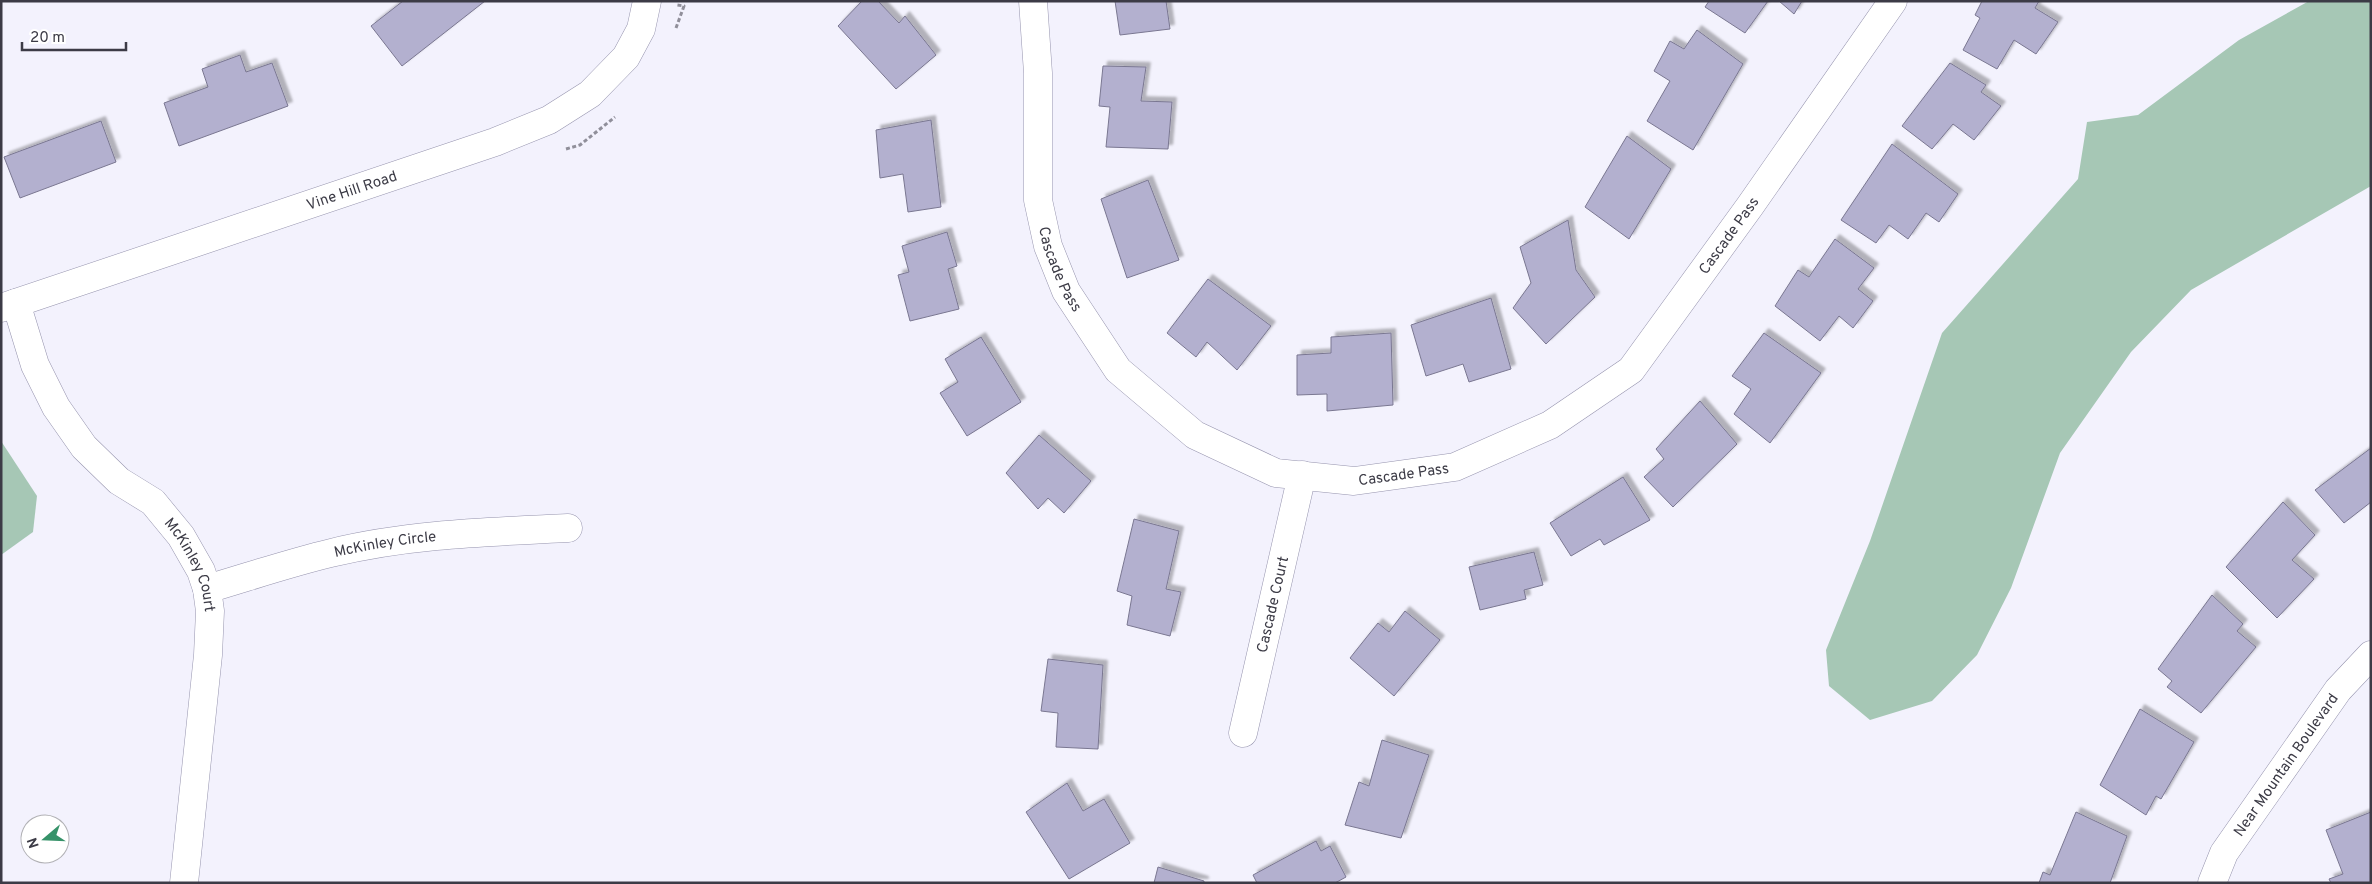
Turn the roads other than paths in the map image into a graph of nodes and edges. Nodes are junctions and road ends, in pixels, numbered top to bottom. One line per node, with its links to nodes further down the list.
1 (647, 1): 4 (street, Vine Hill Road)
2 (1033, 1): 5 (street, Cascade Pass)
3 (1893, 1): 5 (street, Cascade Pass)
4 (8, 305): 7 (street, McKinley Court)
5 (1302, 476): 9 (street, Cascade Court)
6 (568, 528): 7 (street, McKinley Circle)
7 (207, 589): 10 (street, McKinley Court)
8 (2371, 655): 11 (street, Near Mountain Boulevard)
9 (1243, 734)
10 (184, 883)
11 (2212, 883)

